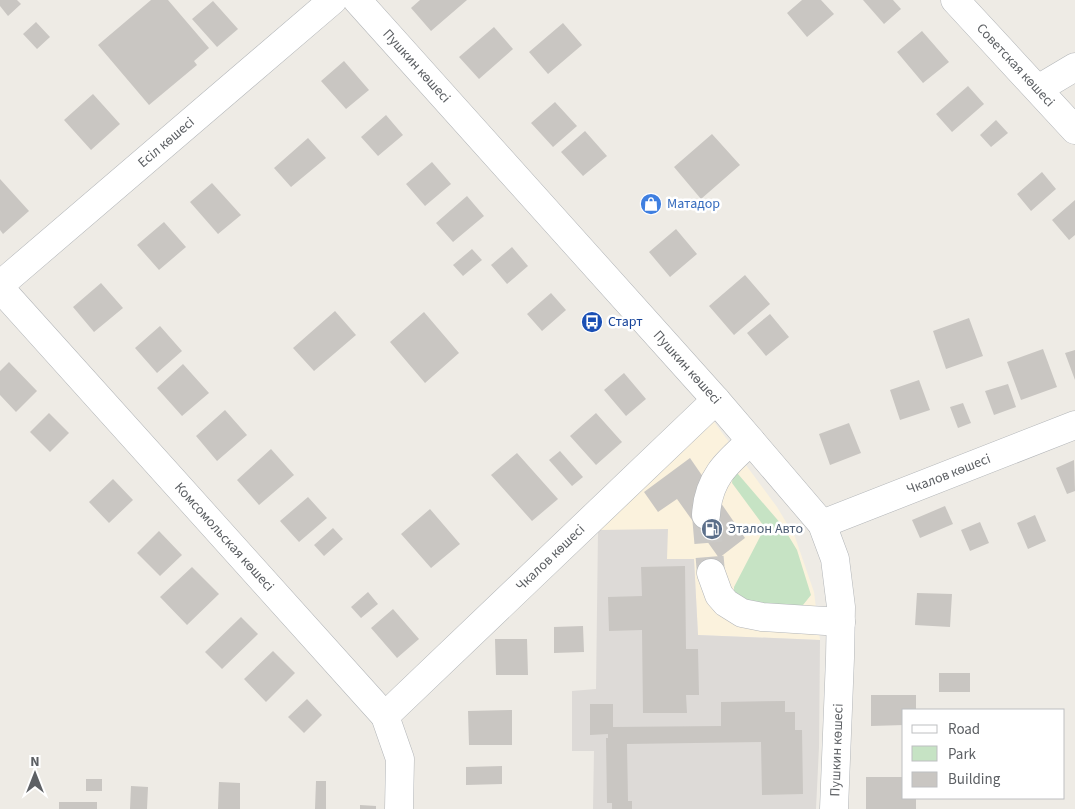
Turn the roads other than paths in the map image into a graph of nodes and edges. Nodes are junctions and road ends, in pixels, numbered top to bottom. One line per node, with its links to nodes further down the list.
1 (333, 0): 7 (street, Есіл көшесі)
2 (356, 0): 8 (street, Пушкин көшесі)
3 (955, 0): 5 (street, Советская көшесі)
4 (1075, 67): 5 (street)
5 (1038, 89): 6 (street, Советская көшесі)
6 (1075, 130)
7 (0, 286): 15 (street, Комсомольская көшесі)
8 (716, 400): 10 (street, Пушкин көшесі); 15 (street, Чкалов көшесі)
9 (1075, 425): 12 (street, Чкалов көшесі)
10 (751, 441): 11 (street); 12 (street, Пушкин көшесі)
11 (706, 515)
12 (822, 524): 14 (street, Пушкин көшесі)
13 (711, 573): 14 (street)
14 (840, 622): 17 (street, Пушкин көшесі)
15 (385, 716): 16 (street, Комсомольская көшесі)
16 (399, 809)
17 (834, 809)

